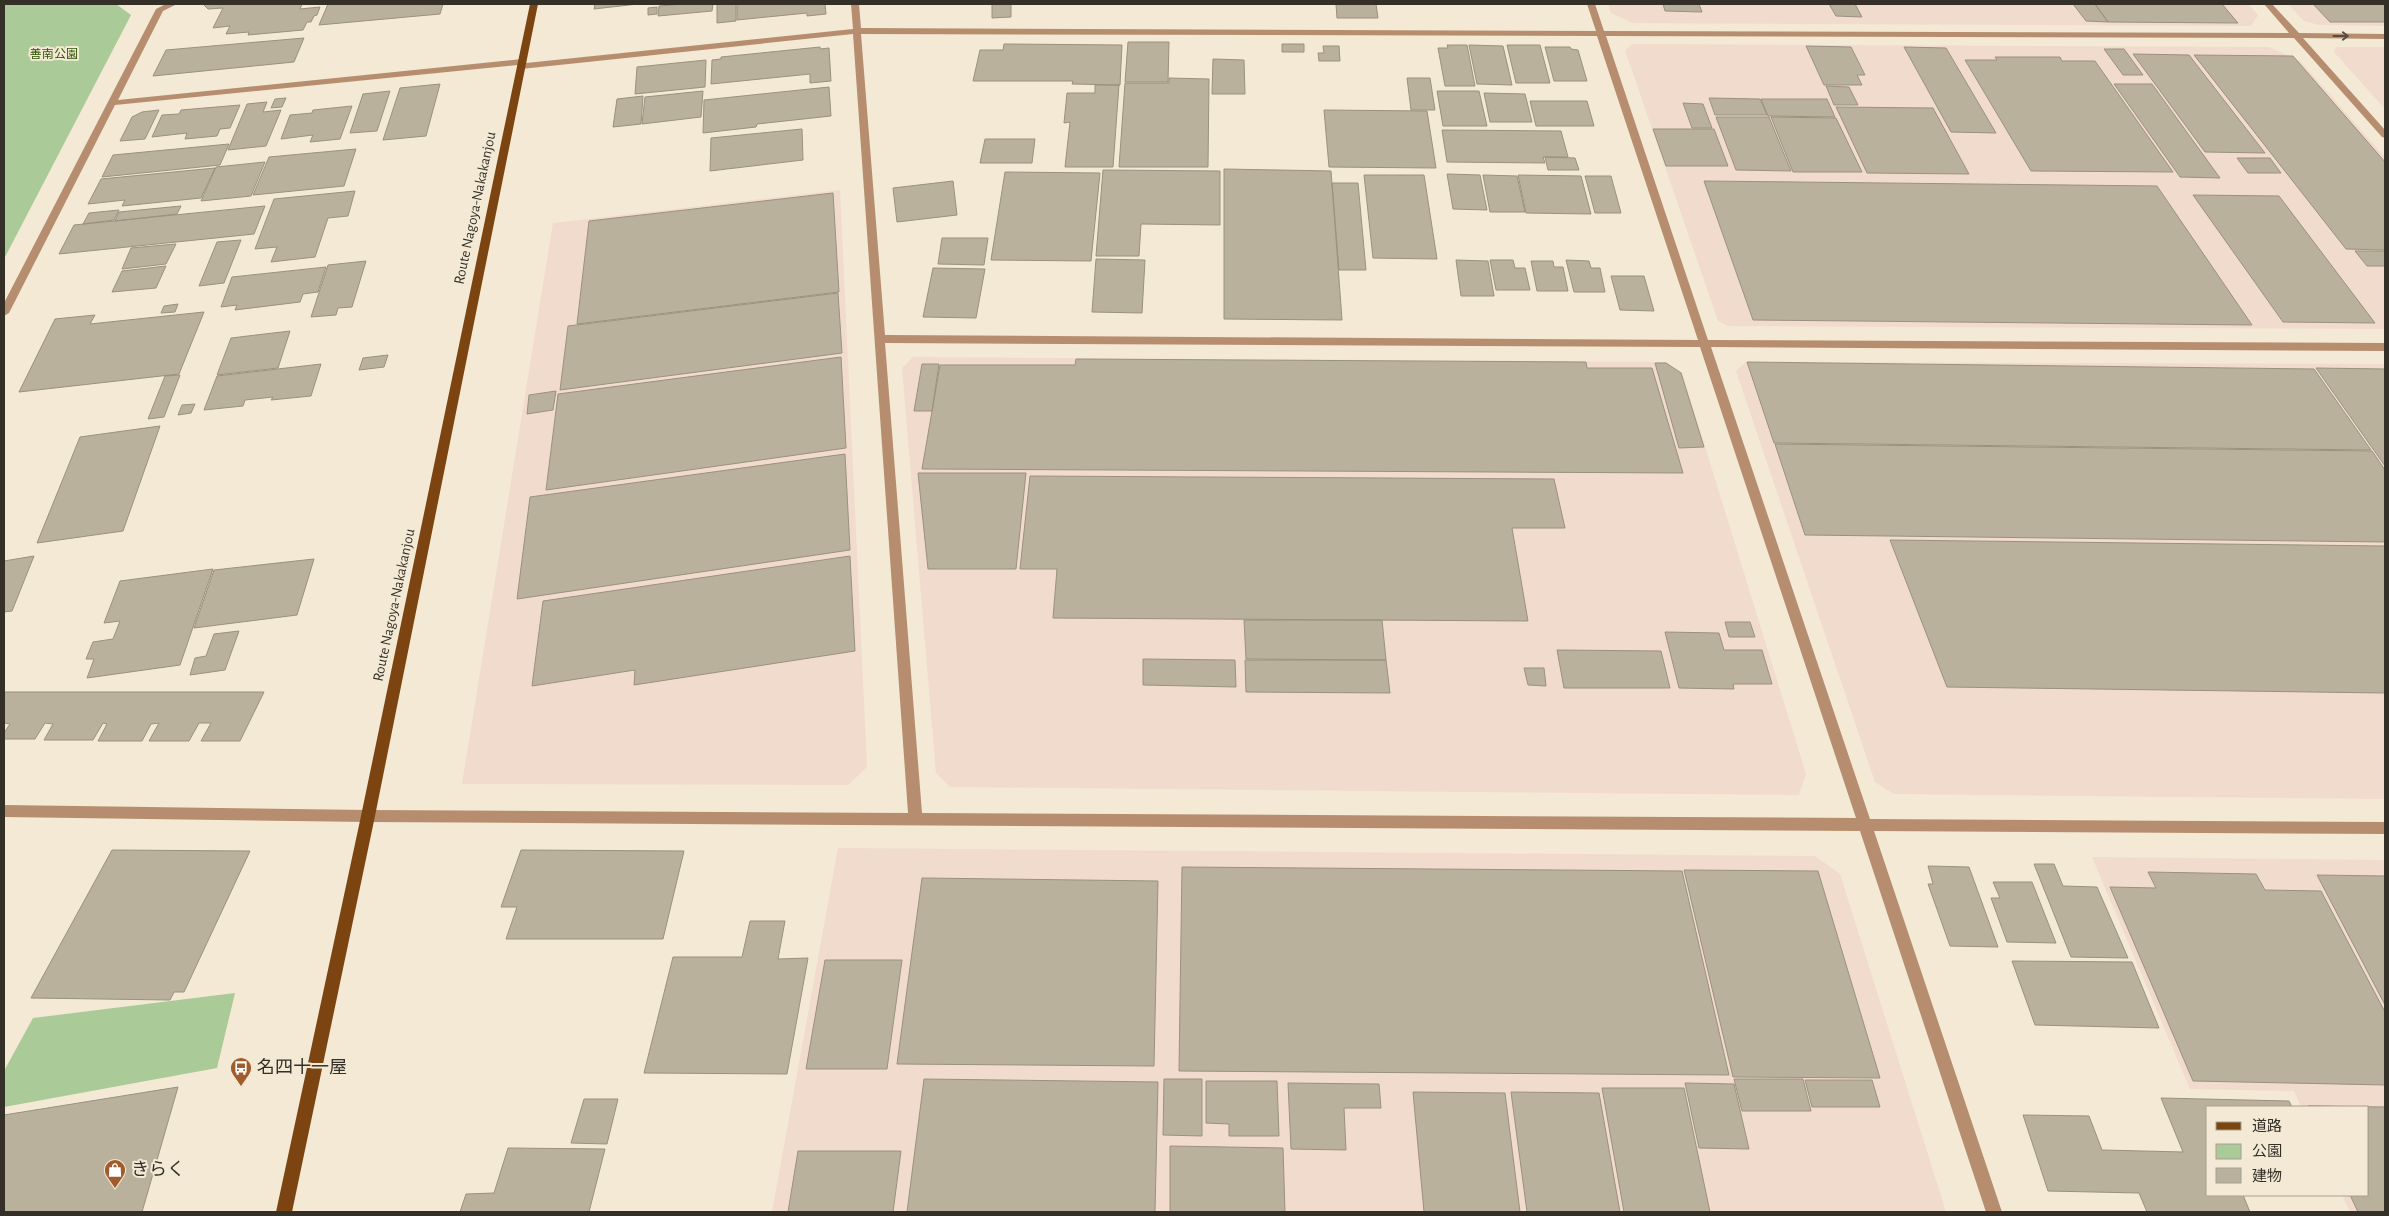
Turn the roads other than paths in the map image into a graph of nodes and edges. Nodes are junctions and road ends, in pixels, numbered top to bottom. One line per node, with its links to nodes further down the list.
1 (173, 4): 6 (street)
2 (534, 4): 11 (main road, Route Nagoya-Nakakanjou)
3 (855, 4): 7 (street)
4 (1591, 4): 8 (street)
5 (2268, 4): 9 (street)
6 (156, 6): 12 (street)
7 (857, 31): 8 (street); 11 (street); 15 (street)
8 (1602, 32): 9 (street); 16 (street)
9 (2297, 36): 10 (street, one-way to 10); 13 (street)
10 (2385, 36)
11 (521, 64): 12 (street); 19 (main road, Route Nagoya-Nakakanjou)
12 (112, 102): 14 (street)
13 (2385, 135)
14 (4, 313)
15 (879, 339): 16 (street); 20 (street)
16 (1703, 344): 17 (street); 21 (street)
17 (2385, 347)
18 (4, 811): 19 (street)
19 (368, 816): 20 (street); 23 (main road, Route Nagoya-Nakakanjou)
20 (915, 819): 21 (street)
21 (1865, 825): 22 (street); 24 (street)
22 (2385, 828)
23 (284, 1212)
24 (1994, 1212)

